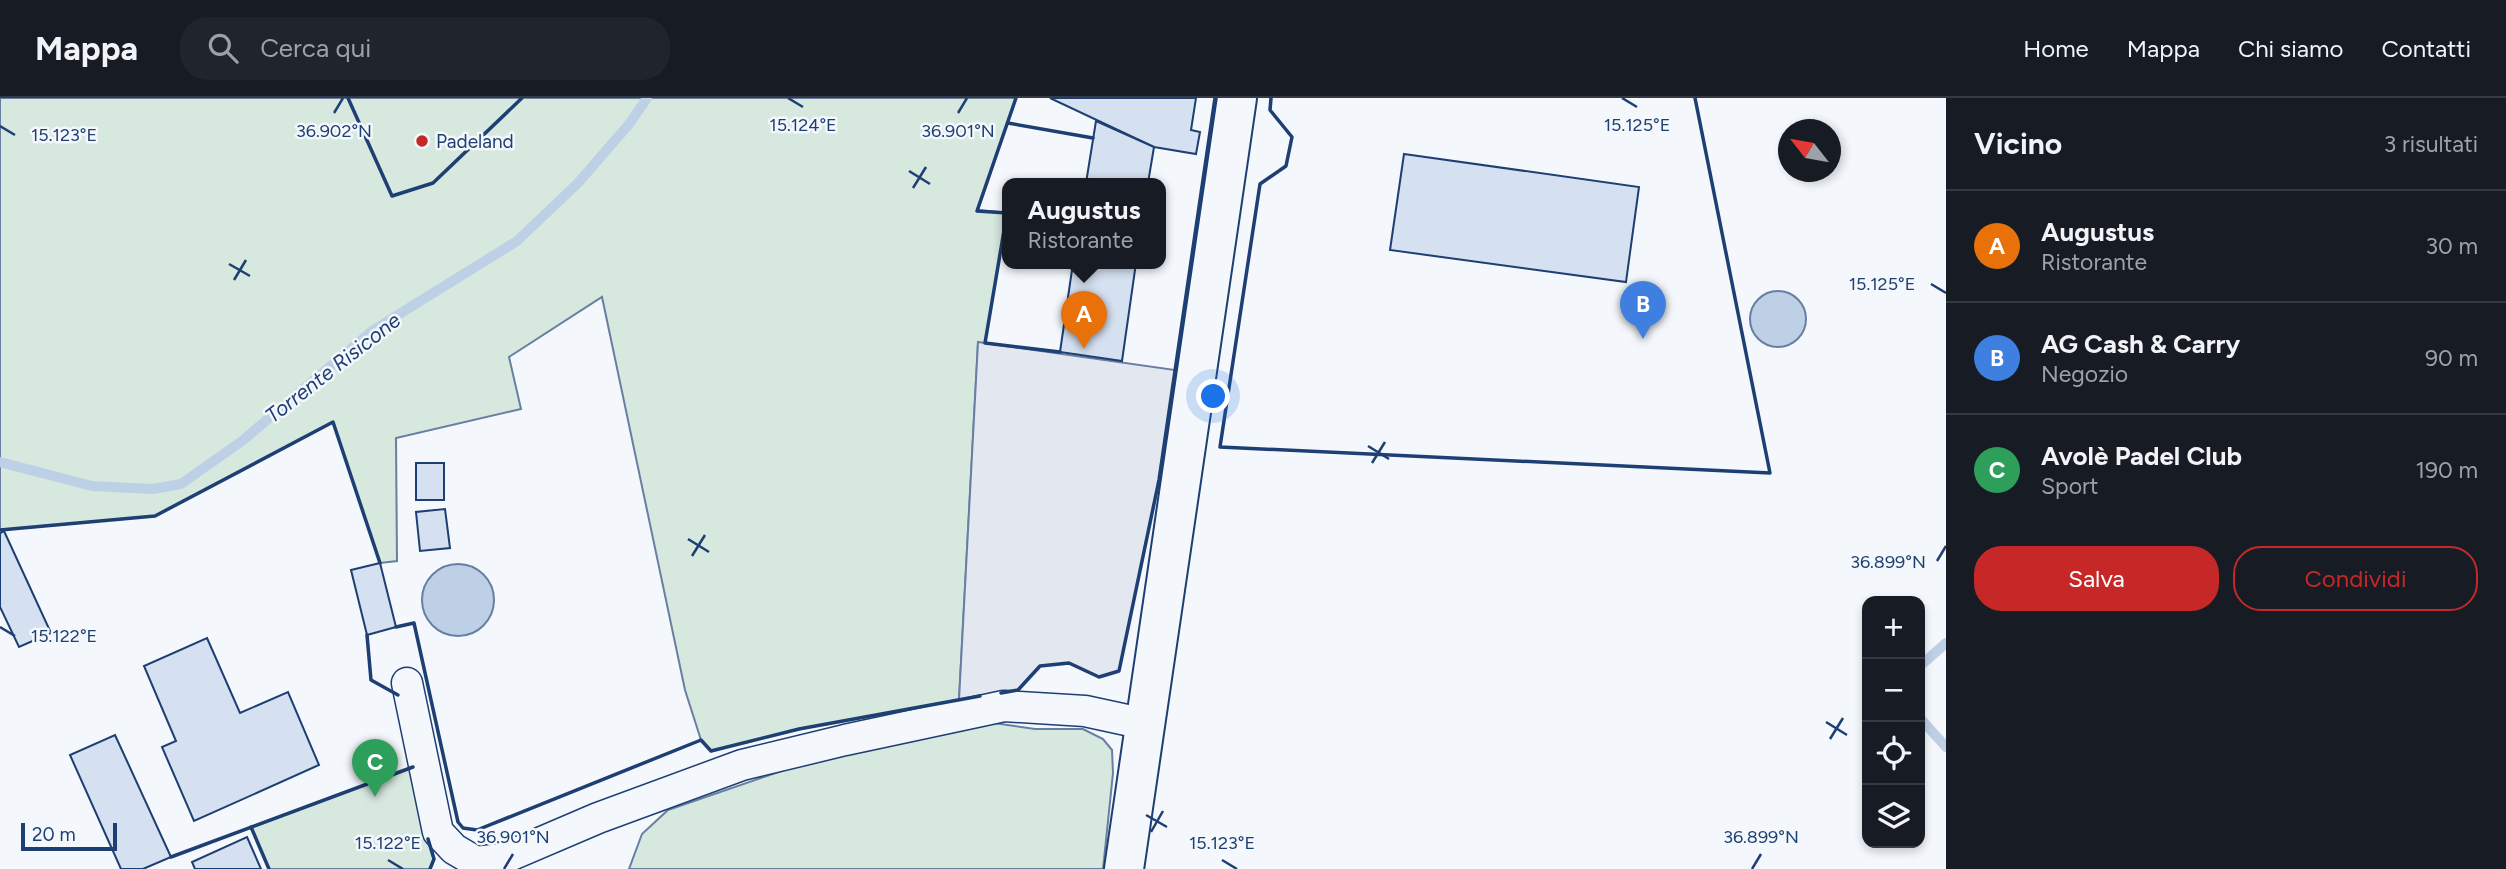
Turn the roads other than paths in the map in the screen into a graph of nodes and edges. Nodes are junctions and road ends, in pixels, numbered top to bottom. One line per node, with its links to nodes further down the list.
1 (1237, 98): 3 (main road)
2 (407, 683): 3 (street)
3 (1145, 724): 4 (main road)
4 (1124, 869)

